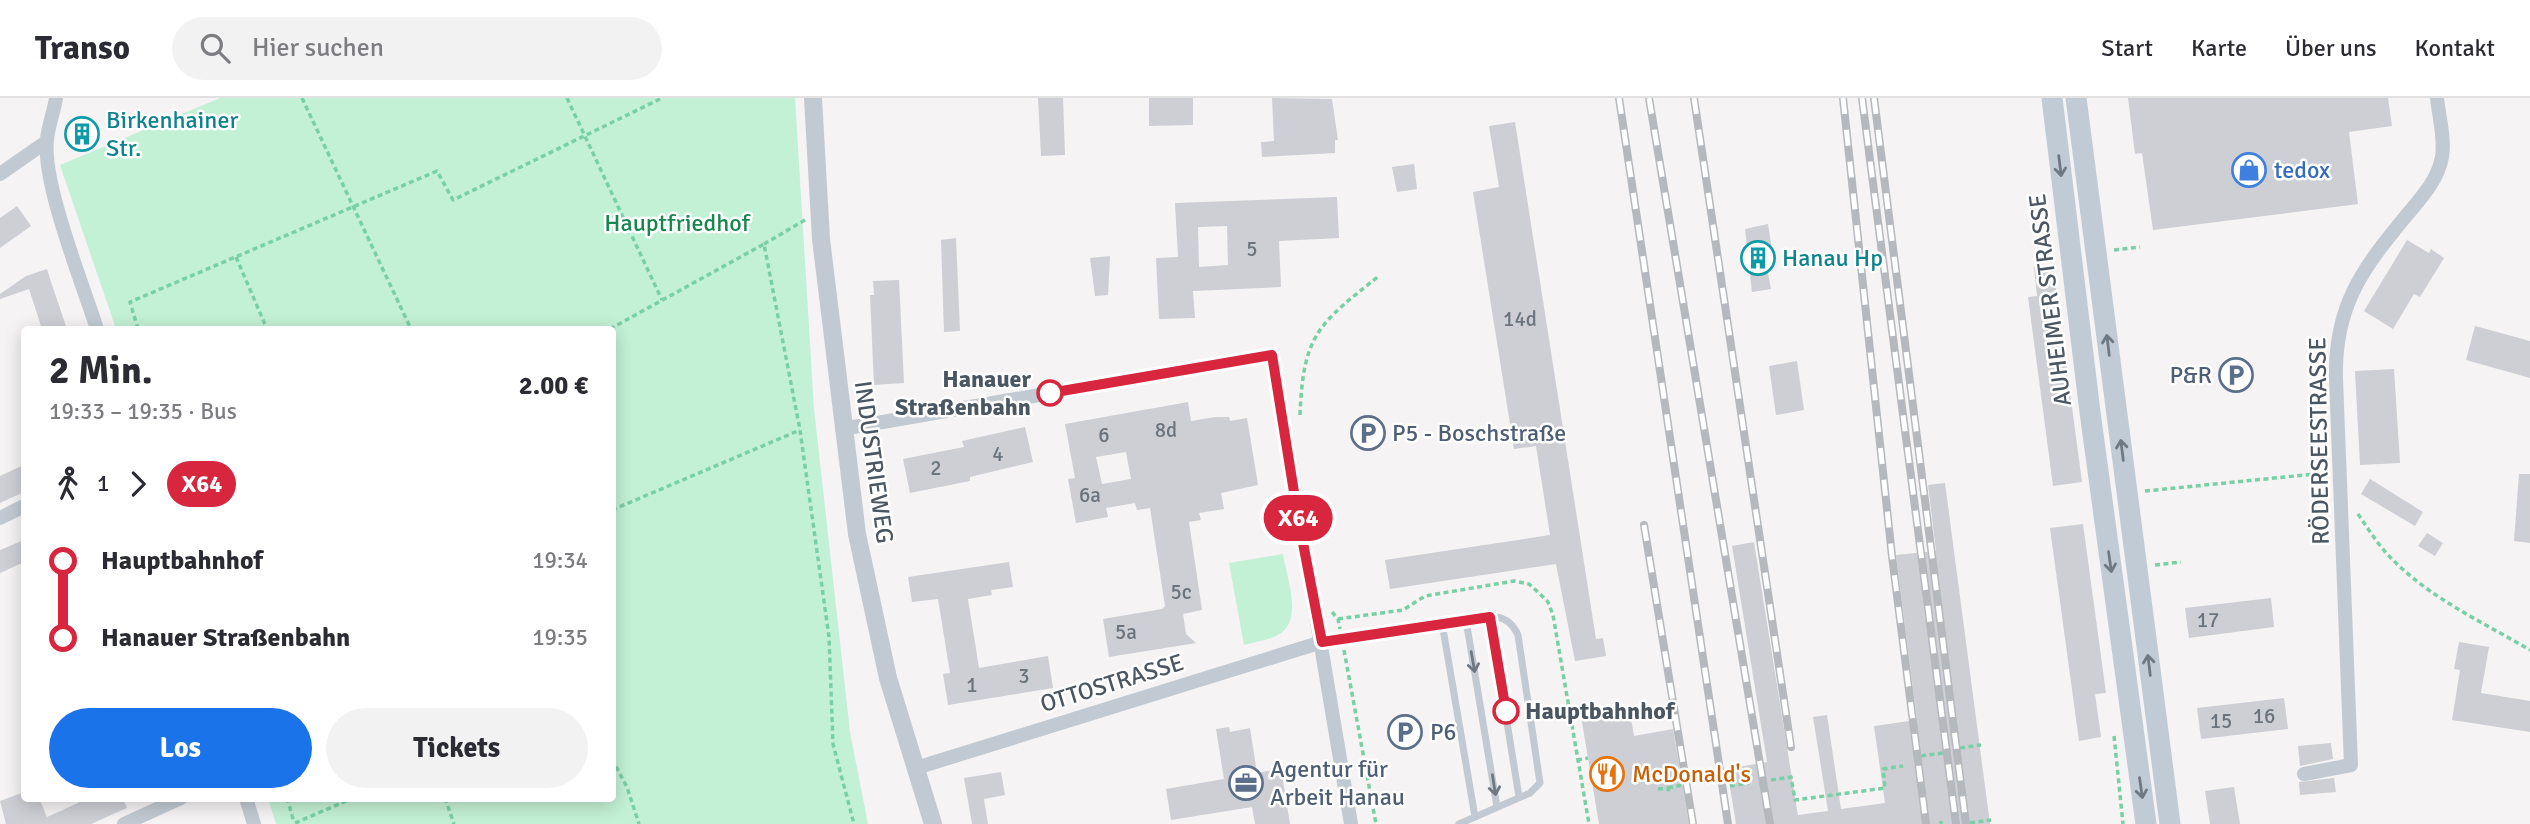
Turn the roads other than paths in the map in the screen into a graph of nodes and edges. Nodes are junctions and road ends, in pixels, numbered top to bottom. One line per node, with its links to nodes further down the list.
1 (56, 98): 6 (street)
2 (814, 98): 9 (street, INDUSTRIEWEG)
3 (2052, 98): 11 (main road, AUHEIMER STRASSE, one-way to 11)
4 (2076, 98): 10 (main road, one-way to 4)
5 (2437, 98): 19 (street, RÖDERSEESTRASSE)
6 (47, 142): 7 (street); 8 (street)
7 (0, 174)
8 (96, 326)
9 (842, 429): 17 (street); 18 (street, INDUSTRIEWEG)
10 (2127, 493): 11 (street); 31 (main road, one-way to 10)
11 (2101, 495): 30 (main road, AUHEIMER STRASSE, one-way to 30)
12 (21, 508): 13 (street)
13 (0, 518)
14 (1490, 617): 15 (lane); 20 (lane); 20 (lane)
15 (1466, 620): 16 (lane); 23 (lane, one-way to 23)
16 (1442, 623): 17 (lane); 24 (lane)
17 (1322, 642): 18 (street, OTTOSTRASSE); 28 (street)
18 (916, 768): 27 (street, INDUSTRIEWEG)
19 (2304, 774)
20 (1518, 797): 23 (lane)
21 (172, 802): 25 (street)
22 (247, 802): 26 (street)
23 (1497, 807): 24 (lane)
24 (1475, 817): 29 (lane)
25 (124, 824)
26 (254, 824)
27 (933, 824)
28 (1351, 824)
29 (1459, 824)
30 (2146, 824)
31 (2170, 824)

